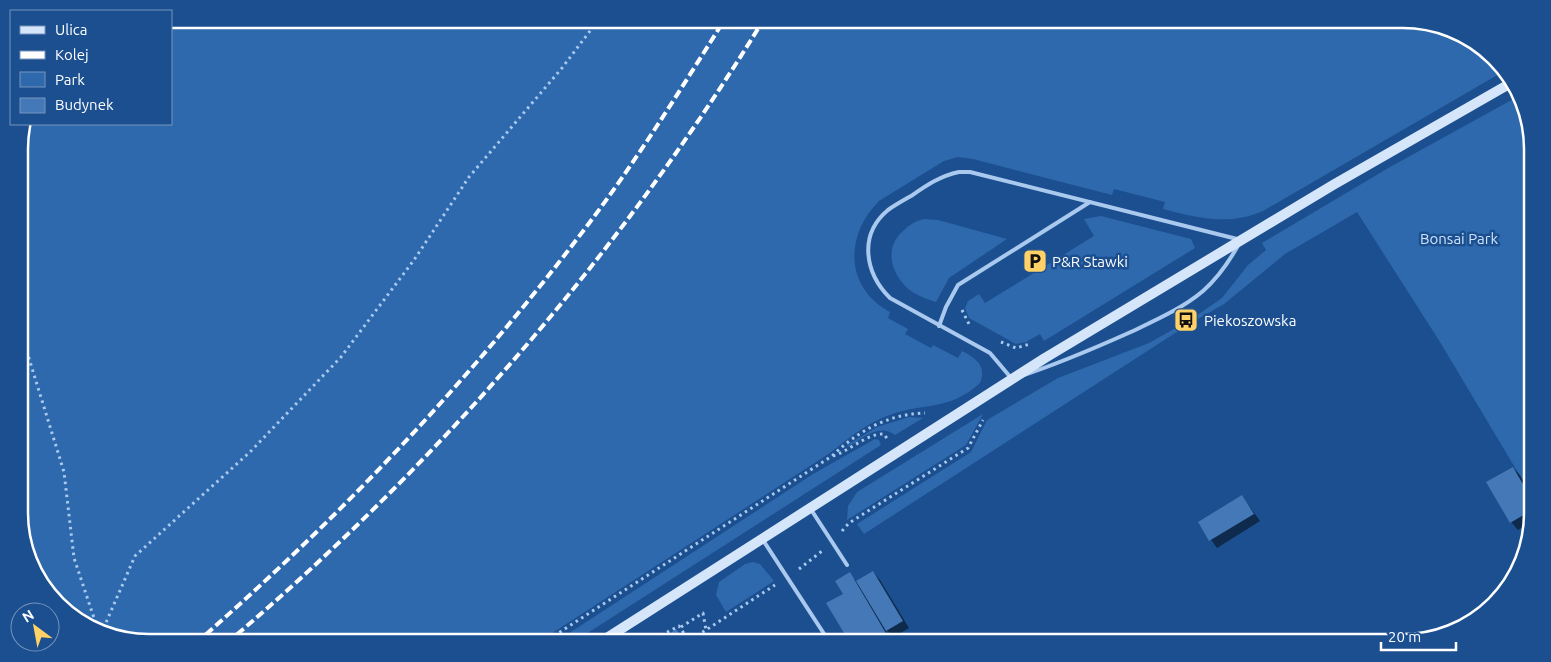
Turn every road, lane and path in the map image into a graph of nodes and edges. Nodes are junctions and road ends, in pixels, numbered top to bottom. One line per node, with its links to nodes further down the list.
1 (592, 28): 22 (path)
2 (1506, 86): 4 (main road)
3 (1090, 202): 4 (lane); 6 (lane); 6 (lane)
4 (1241, 240): 11 (main road); 11 (lane)
5 (962, 306): 7 (path)
6 (939, 326): 11 (lane)
7 (977, 328)
8 (996, 339): 9 (path)
9 (1035, 341)
10 (28, 353): 21 (path)
11 (1012, 379): 12 (main road)
12 (962, 410): 14 (main road); 15 (path)
13 (985, 416): 18 (path)
14 (897, 452): 15 (path); 16 (main road)
15 (832, 456): 25 (path)
16 (810, 507): 17 (main road); 18 (lane)
17 (762, 538): 20 (lane); 26 (main road)
18 (832, 541): 19 (lane); 20 (path)
19 (847, 565)
20 (788, 576): 24 (path); 30 (lane)
21 (96, 622)
22 (103, 625)
23 (681, 628): 24 (path); 27 (path); 28 (path)
24 (706, 630): 29 (path)
25 (557, 634)
26 (613, 634)
27 (663, 634)
28 (684, 634)
29 (700, 634)
30 (824, 634)

